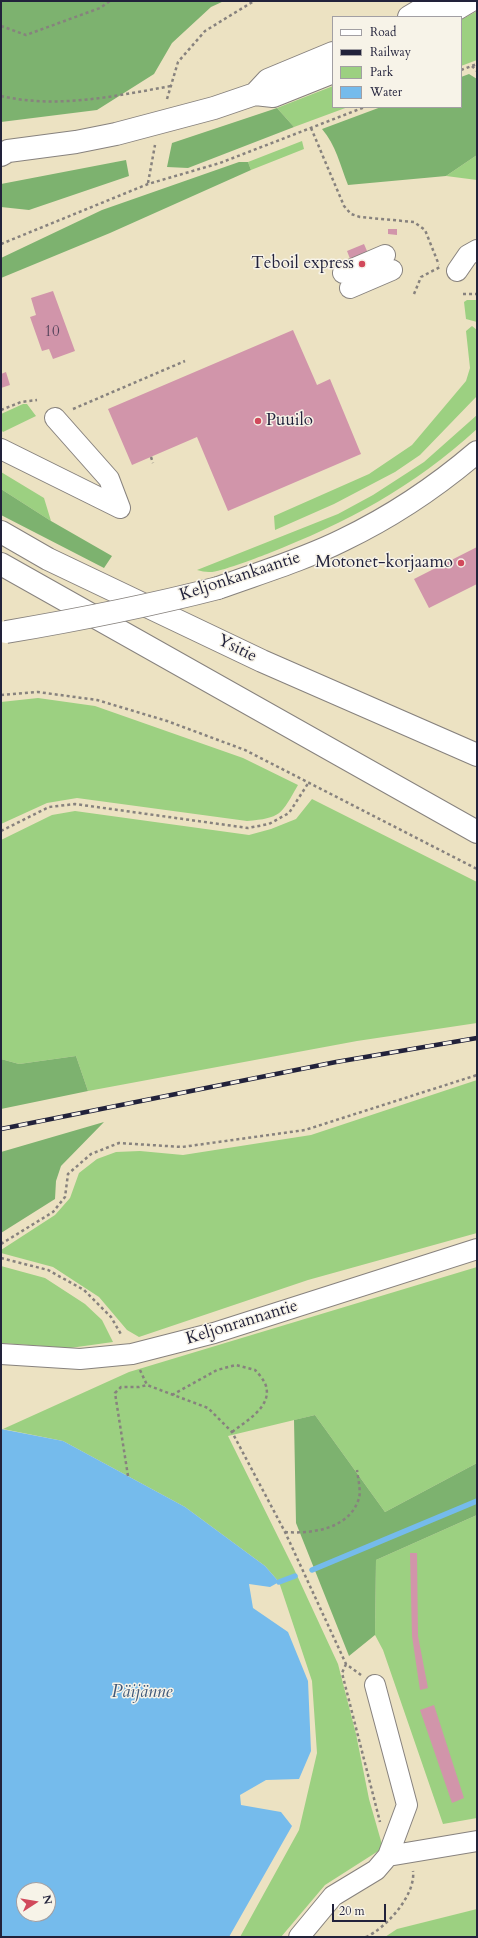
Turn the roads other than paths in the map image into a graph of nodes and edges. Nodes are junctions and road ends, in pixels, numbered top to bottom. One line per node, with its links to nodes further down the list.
1 (436, 1): 3 (main road)
2 (470, 1): 4 (main road)
3 (411, 16)
4 (445, 16)
5 (332, 53): 7 (main road)
6 (332, 72): 7 (main road)
7 (255, 94): 8 (main road)
8 (3, 151)
9 (477, 250): 11 (street)
10 (388, 263): 12 (street)
11 (446, 270)
12 (346, 281)
13 (55, 418): 14 (street)
14 (1, 449)
15 (477, 452): 18 (main road, Keljonkankaantie, bridge)
16 (1, 532): 19 (main road, Ysitie)
17 (1, 564): 20 (main road)
18 (3, 632)
19 (477, 755)
20 (477, 832)
21 (477, 1249): 22 (street, Keljonrannantie)
22 (1, 1354)
23 (375, 1685): 25 (street)
24 (477, 1841): 25 (street)
25 (388, 1856): 26 (street)
26 (299, 1937)

